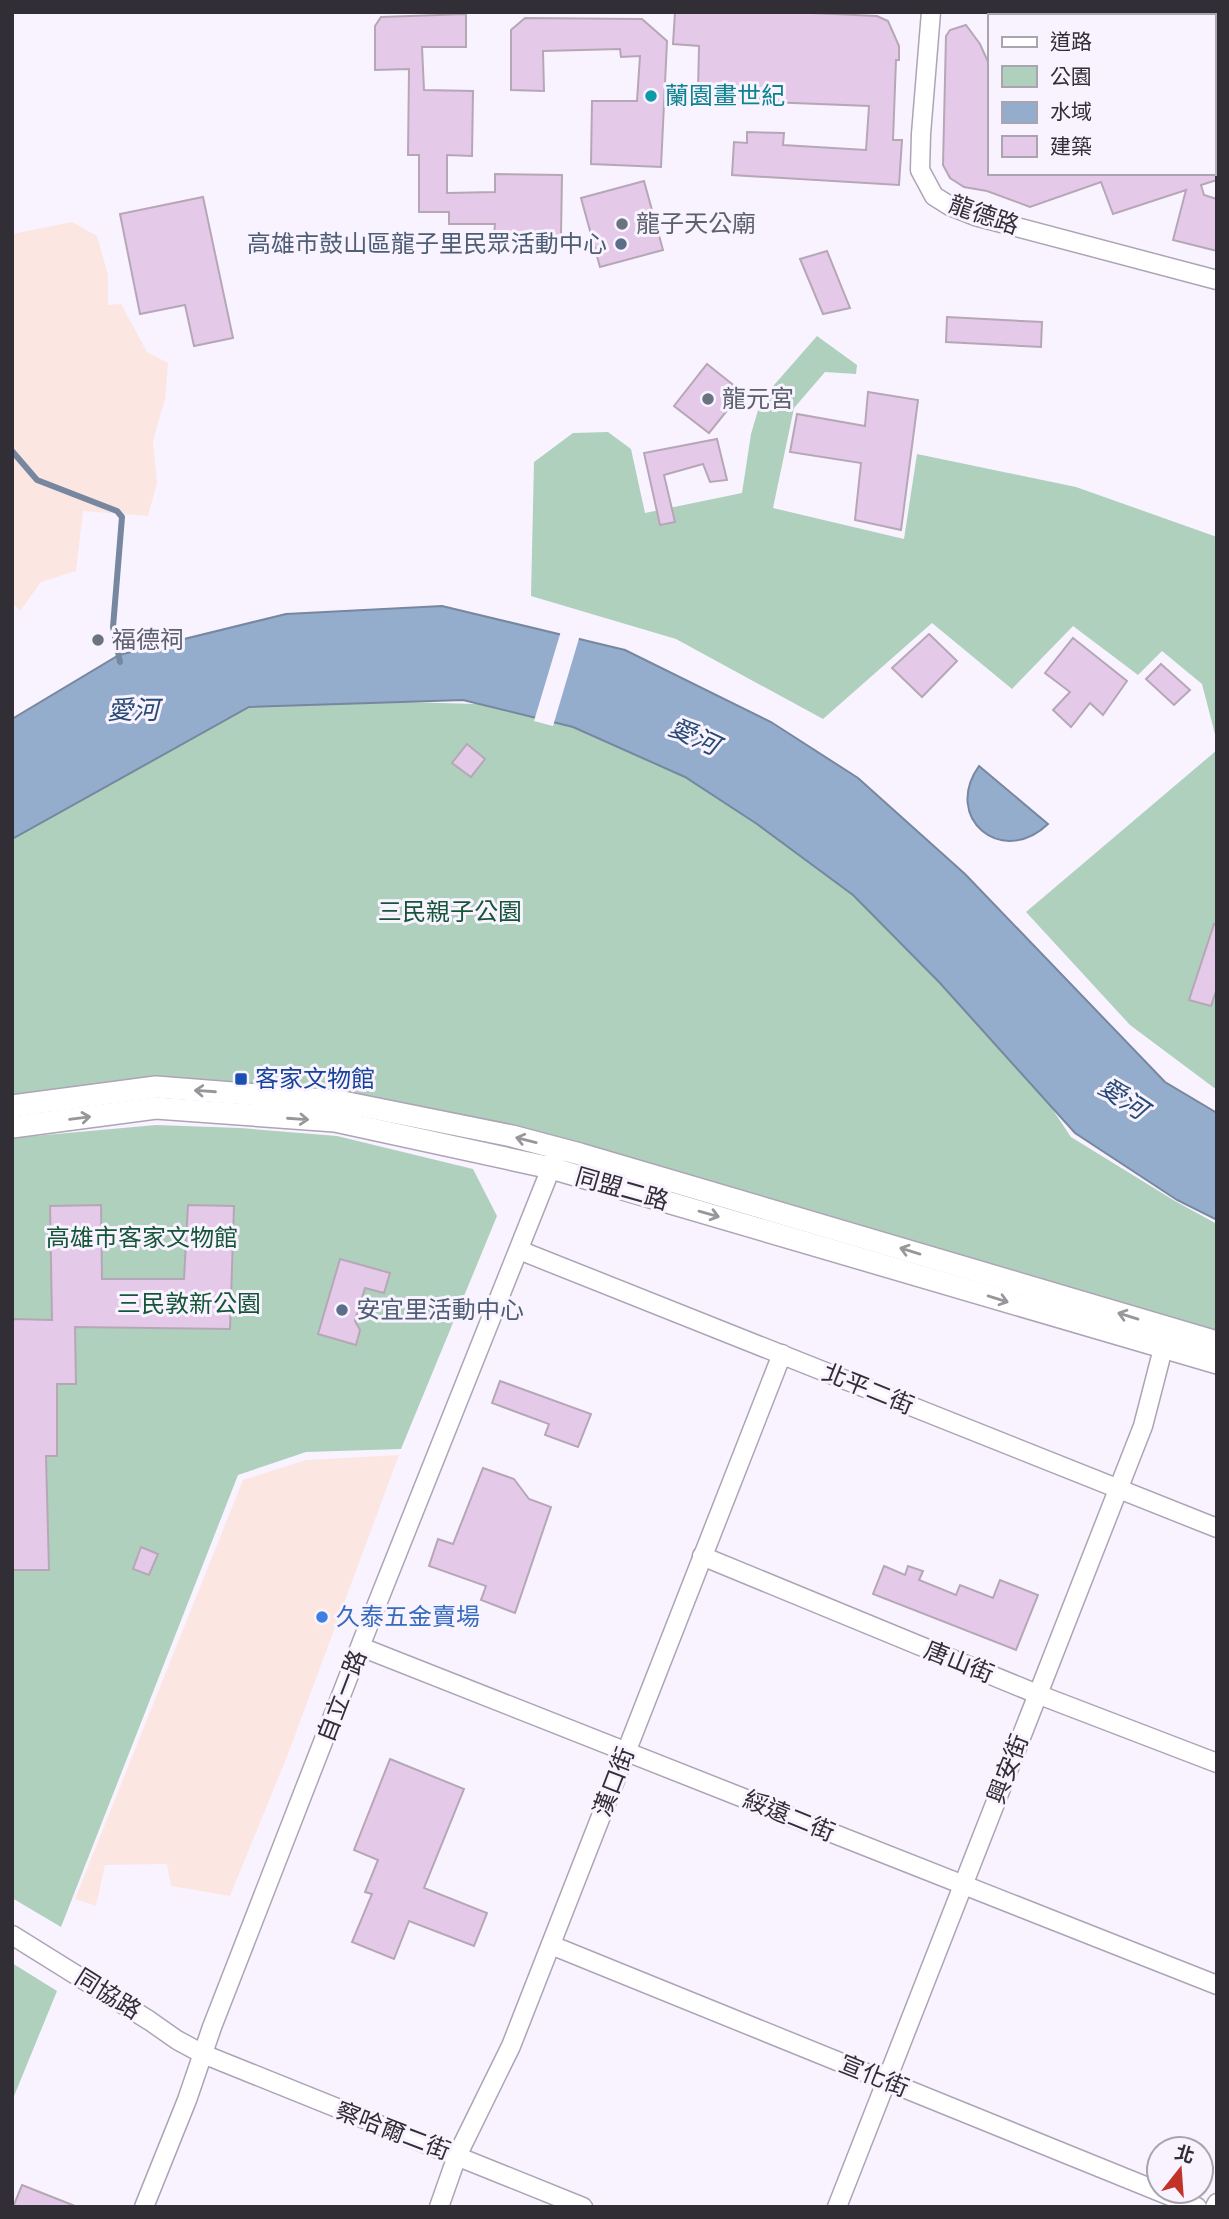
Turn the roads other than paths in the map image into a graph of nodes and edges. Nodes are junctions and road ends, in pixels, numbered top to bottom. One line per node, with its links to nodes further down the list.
1 (931, 12): 4 (street, 龍德路)
2 (1087, 12): 3 (street)
3 (1121, 14)
4 (1217, 280)
5 (12, 1106): 7 (street, 同盟二路, one-way to 5)
6 (12, 1127): 7 (street, 同盟二路, one-way to 7)
7 (555, 1158): 8 (street, 自立一路); 9 (street, 同盟二路)
8 (519, 1250): 11 (street, 北平二街); 16 (street, 自立一路)
9 (1166, 1338): 10 (street, 同盟二路); 12 (street, 同盟二路); 13 (street, 興安街)
10 (1217, 1342)
11 (782, 1354): 13 (street, 北平二街); 15 (street, 漢口街)
12 (1217, 1363)
13 (1118, 1488): 14 (street, 北平二街); 17 (street, 興安街)
14 (1217, 1528)
15 (702, 1556): 17 (street, 唐山街); 18 (street, 漢口街)
16 (361, 1647): 18 (street, 綏遠二街); 24 (street, 自立一路)
17 (1037, 1694): 19 (street, 唐山街); 20 (street, 興安街)
18 (626, 1752): 20 (street, 綏遠二街); 22 (street, 漢口街)
19 (1217, 1763)
20 (962, 1885): 23 (street, 綏遠二街); 25 (street, 興安街)
21 (12, 1935): 24 (street, 同協路)
22 (551, 1945): 25 (street, 宣化街); 26 (street, 漢口街)
23 (1217, 1985)
24 (203, 2054): 26 (street, 察哈爾二街); 27 (street, 自立一路)
25 (886, 2081): 30 (street, 興安街); 31 (street, 宣化街)
26 (457, 2156): 28 (street, 漢口街); 29 (street, 察哈爾二街)
27 (144, 2207)
28 (439, 2207)
29 (583, 2207)
30 (837, 2207)
31 (1197, 2207)

